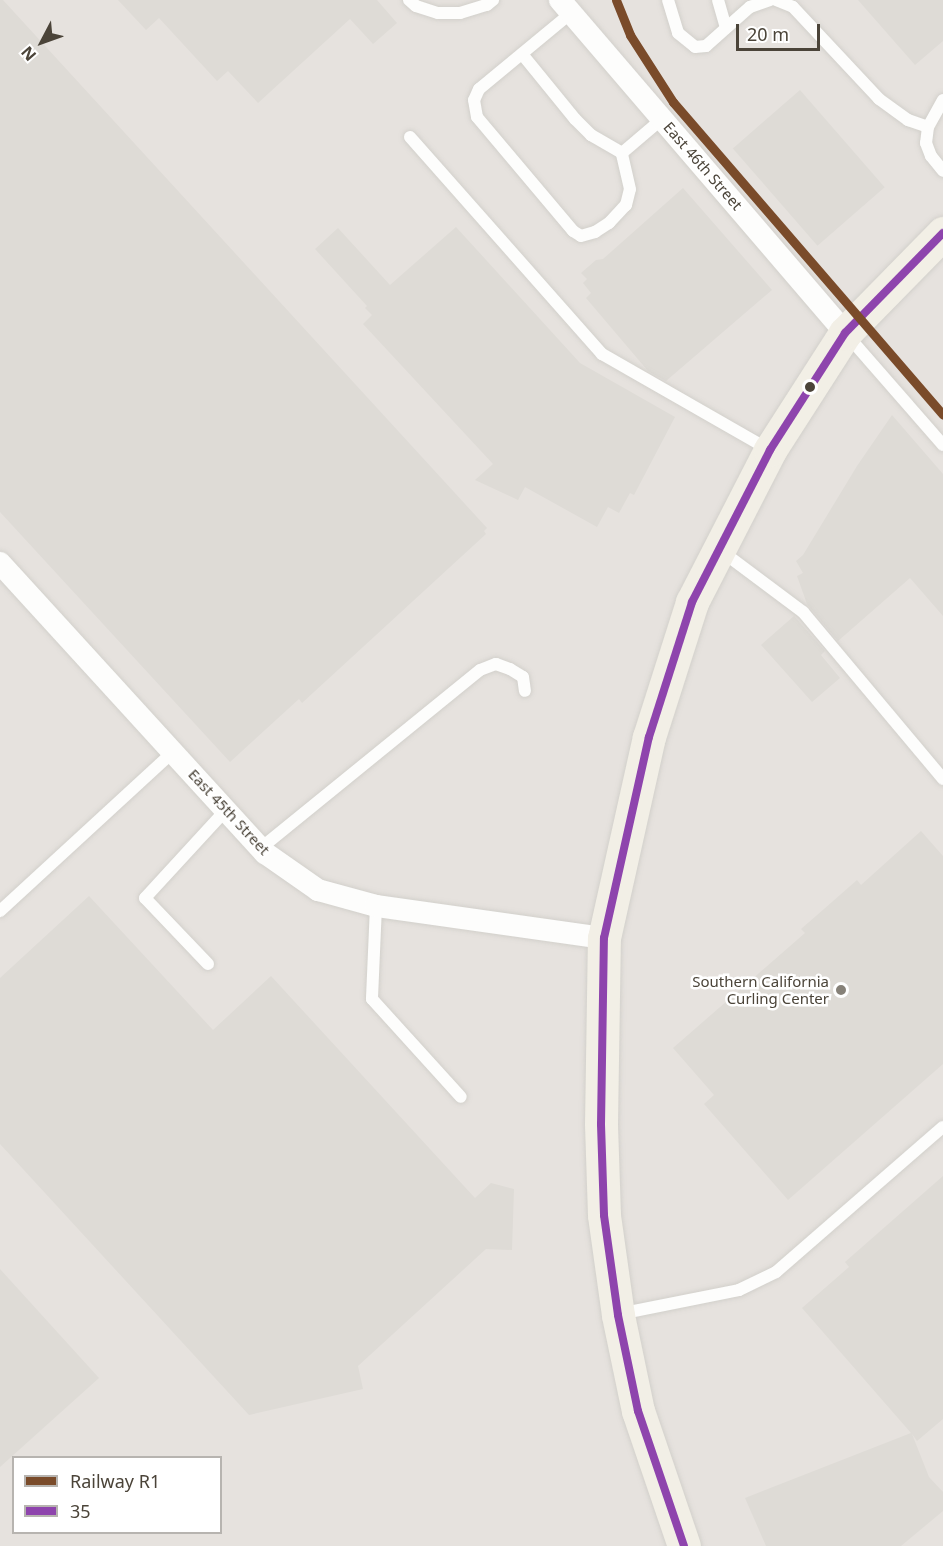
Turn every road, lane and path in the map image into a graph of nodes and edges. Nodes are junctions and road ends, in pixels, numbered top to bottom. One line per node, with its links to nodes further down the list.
1 (409, 0): 2 (lane)
2 (494, 0)
3 (668, 0): 8 (lane)
4 (718, 0): 8 (lane)
5 (770, 0): 8 (lane)
6 (776, 0): 12 (lane)
7 (566, 7): 9 (lane); 11 (street, East 46th Street)
8 (726, 28)
9 (522, 54): 14 (lane); 14 (lane)
10 (943, 100): 12 (lane)
11 (662, 118): 14 (lane); 17 (street, East 46th Street)
12 (928, 127): 15 (lane)
13 (410, 137): 19 (lane)
14 (622, 153)
15 (943, 171)
16 (943, 233): 17 (main road)
17 (845, 333): 18 (lane); 19 (main road)
18 (943, 445)
19 (770, 450): 20 (main road)
20 (719, 549): 24 (lane); 29 (main road)
21 (0, 563): 23 (street, East 45th Street)
22 (525, 691): 26 (lane)
23 (173, 752): 25 (street, East 45th Street); 28 (lane)
24 (943, 779)
25 (226, 810): 26 (street, East 45th Street); 30 (lane)
26 (261, 848): 27 (street, East 45th Street)
27 (376, 906): 29 (street, East 45th Street); 31 (lane)
28 (0, 911)
29 (604, 938): 33 (main road)
30 (208, 964)
31 (460, 1097)
32 (943, 1127): 33 (lane)
33 (618, 1315): 34 (main road)
34 (684, 1546)

